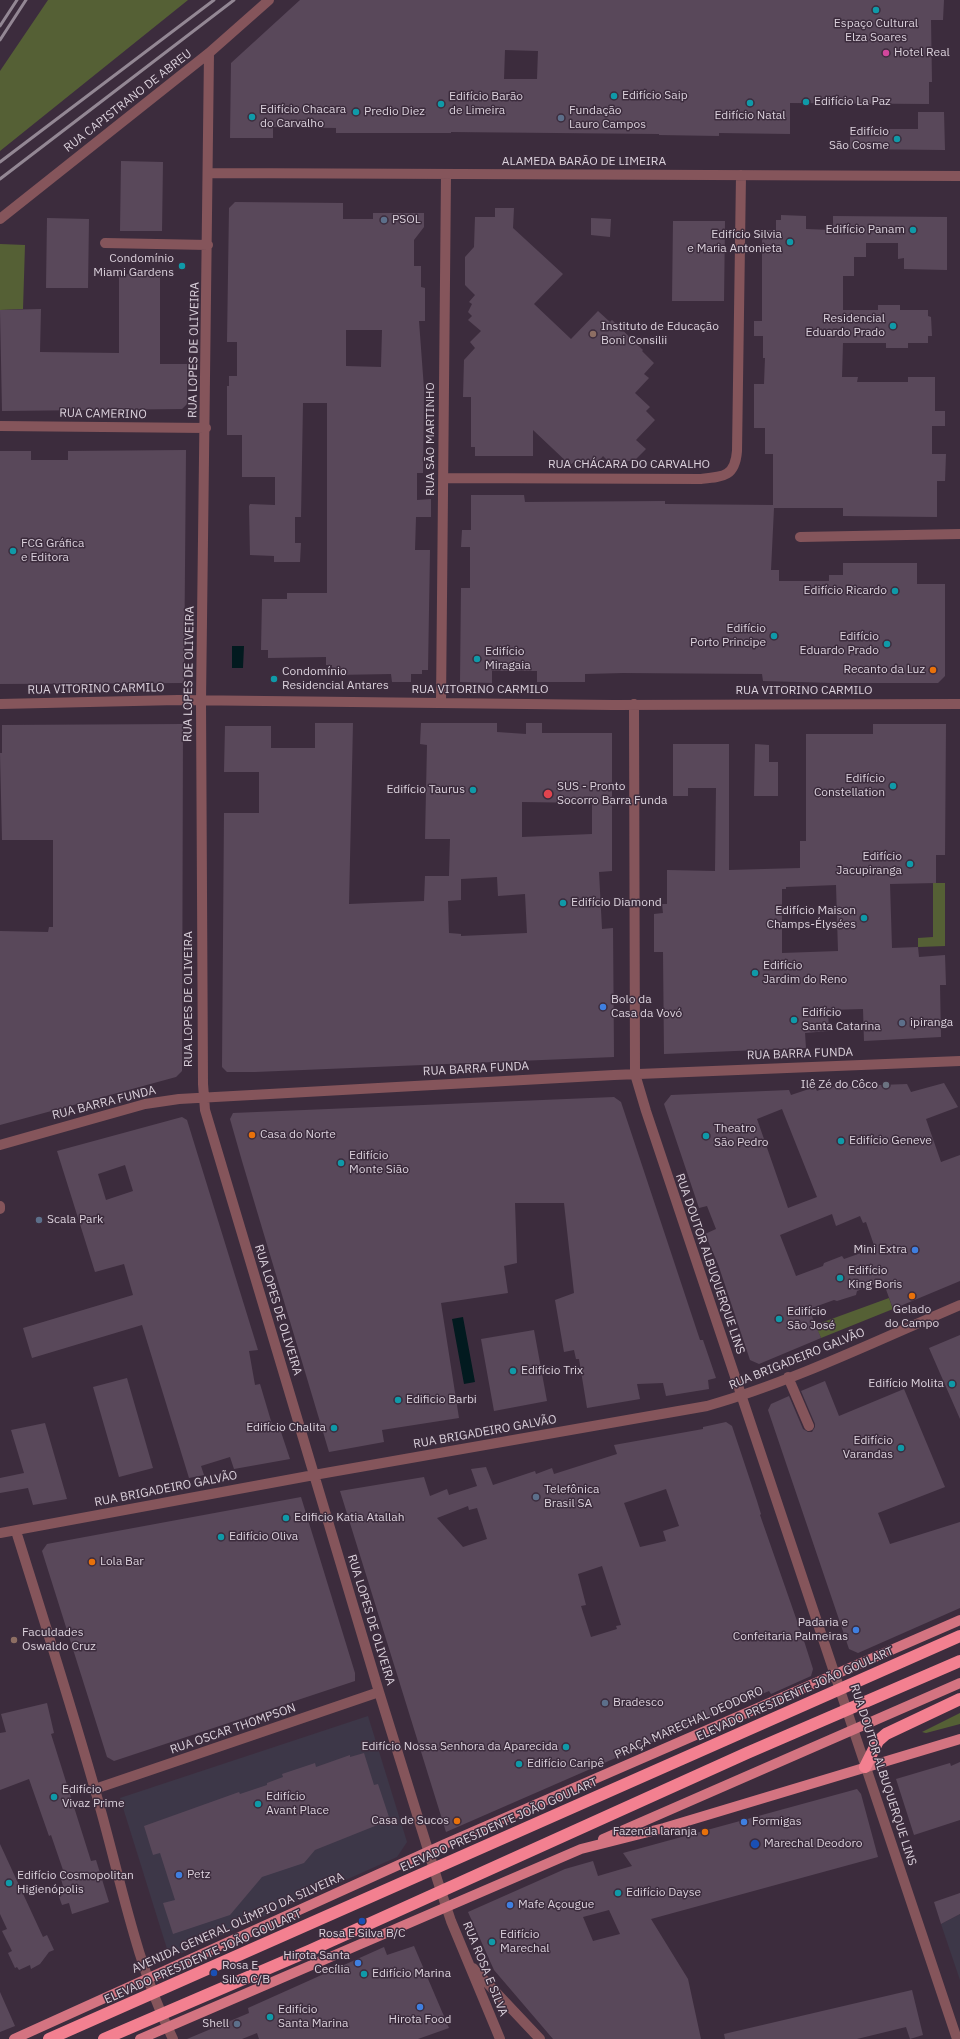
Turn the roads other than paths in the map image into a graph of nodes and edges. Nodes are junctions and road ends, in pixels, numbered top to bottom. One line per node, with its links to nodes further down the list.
1 (269, 0): 2 (street, RUA CAPISTRANO DE ABREU)
2 (209, 53): 3 (street, RUA LOPES DE OLIVEIRA); 7 (street, RUA CAPISTRANO DE ABREU)
3 (209, 173): 4 (street, ALAMEDA BARÃO DE LIMEIRA); 9 (street, RUA LOPES DE OLIVEIRA)
4 (446, 175): 5 (street, ALAMEDA BARÃO DE LIMEIRA); 12 (street, RUA SÃO MARTINHO)
5 (741, 175): 6 (street, ALAMEDA BARÃO DE LIMEIRA); 12 (street, RUA CHÁCARA DO CARVALHO)
6 (960, 176)
7 (0, 219)
8 (105, 242): 9 (street)
9 (208, 245): 11 (street, RUA LOPES DE OLIVEIRA)
10 (0, 426): 11 (street, RUA CAMERINO)
11 (206, 428): 15 (street, RUA LOPES DE OLIVEIRA)
12 (444, 478): 16 (street, RUA SÃO MARTINHO)
13 (960, 534): 14 (street)
14 (800, 537)
15 (201, 701): 16 (street, RUA VITORINO CARMILO); 17 (street, RUA VITORINO CARMILO); 22 (street, RUA LOPES DE OLIVEIRA)
16 (442, 703): 18 (street, RUA VITORINO CARMILO)
17 (0, 704)
18 (634, 704): 19 (street, RUA VITORINO CARMILO); 21 (street, RUA DOUTOR ALBUQUERQUE LINS)
19 (960, 704)
20 (960, 1061): 21 (street, RUA BARRA FUNDA)
21 (635, 1074): 22 (street, RUA BARRA FUNDA); 26 (street, RUA DOUTOR ALBUQUERQUE LINS)
22 (203, 1097): 23 (street, RUA BARRA FUNDA); 28 (street, RUA LOPES DE OLIVEIRA)
23 (0, 1145)
24 (960, 1305): 25 (street, RUA BRIGADEIRO GALVÃO)
25 (788, 1377): 26 (street, RUA BRIGADEIRO GALVÃO); 27 (street)
26 (741, 1396): 28 (street, RUA BRIGADEIRO GALVÃO); 34 (street, RUA DOUTOR ALBUQUERQUE LINS)
27 (809, 1426)
28 (314, 1475): 29 (street, RUA BRIGADEIRO GALVÃO); 36 (street, RUA LOPES DE OLIVEIRA)
29 (16, 1530): 30 (street, RUA BRIGADEIRO GALVÃO); 41 (street)
30 (0, 1533)
31 (960, 1620): 34 (main road, PRAÇA MARECHAL DEODORO)
32 (960, 1636): 49 (highway, ELEVADO PRESIDENTE JOÃO GOULART)
33 (960, 1661): 50 (highway)
34 (836, 1673): 38 (street, RUA DOUTOR ALBUQUERQUE LINS); 43 (main road, PRAÇA MARECHAL DEODORO)
35 (960, 1683): 38 (main road)
36 (379, 1692): 41 (street, RUA OSCAR THOMPSON); 43 (street, RUA LOPES DE OLIVEIRA)
37 (960, 1699): 40 (highway)
38 (854, 1730): 40 (street, RUA DOUTOR ALBUQUERQUE LINS); 42 (main road)
39 (960, 1738): 40 (main road)
40 (865, 1767): 42 (main road); 55 (street, RUA DOUTOR ALBUQUERQUE LINS)
41 (95, 1789): 46 (street)
42 (581, 1849): 44 (main road)
43 (429, 1852): 44 (street, RUA LOPES DE OLIVEIRA); 46 (main road, AVENIDA GENERAL OLÍMPIO DA SILVEIRA)
44 (446, 1908): 45 (street, RUA ROSA E SILVA); 47 (main road)
45 (469, 1964): 53 (street, RUA ROSA E SILVA); 54 (street)
46 (148, 1978): 47 (street); 48 (main road, AVENIDA GENERAL OLÍMPIO DA SILVEIRA)
47 (168, 2027): 51 (main road); 52 (street)
48 (14, 2039)
49 (49, 2039)
50 (104, 2039)
51 (140, 2039)
52 (173, 2039)
53 (500, 2039)
54 (540, 2039)
55 (957, 2039)

